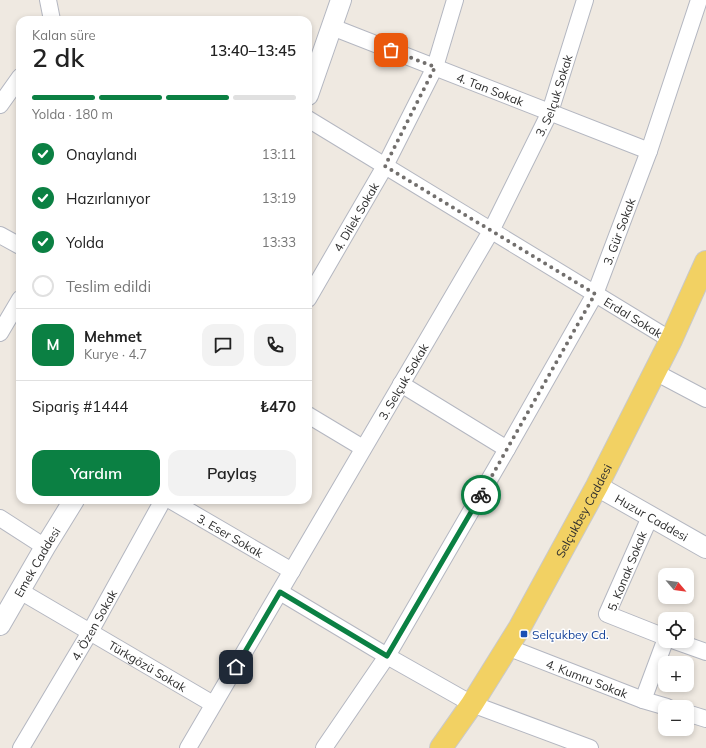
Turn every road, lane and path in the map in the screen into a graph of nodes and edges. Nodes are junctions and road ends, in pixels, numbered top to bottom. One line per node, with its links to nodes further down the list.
1 (48, 0): 6 (street)
2 (341, 0): 7 (street)
3 (455, 0): 8 (street, 4. Dilek Sokak)
4 (585, 0): 12 (street, 3. Selçuk Sokak)
5 (699, 0): 14 (street, 3. Gür Sokak)
6 (51, 16)
7 (332, 26): 8 (street, 4. Tan Sokak); 10 (street)
8 (435, 67): 12 (street, 4. Tan Sokak); 15 (street, 4. Dilek Sokak)
9 (16, 83): 11 (street)
10 (312, 84)
11 (0, 105)
12 (550, 112): 14 (street, 4. Tan Sokak); 16 (street, 3. Selçuk Sokak)
13 (312, 121): 15 (street, Erdal Sokak)
14 (649, 151): 21 (street, 3. Gür Sokak)
15 (385, 166): 16 (street, Erdal Sokak); 20 (street, 4. Dilek Sokak)
16 (491, 231): 21 (street, Erdal Sokak); 26 (street, 3. Selçuk Sokak)
17 (0, 235): 18 (street)
18 (16, 244)
19 (706, 262): 24 (main road, Selçukbey Caddesi)
20 (312, 292)
21 (595, 294): 24 (street, Erdal Sokak); 30 (street, 3. Gür Sokak)
22 (16, 306): 23 (street)
23 (0, 333)
24 (671, 340): 25 (main road, Selçukbey Caddesi)
25 (655, 372): 27 (street); 31 (main road, Selçukbey Caddesi)
26 (401, 384): 29 (street, 3. Selçuk Sokak); 30 (street)
27 (706, 399)
28 (312, 417): 29 (street)
29 (363, 448): 39 (street, 3. Selçuk Sokak)
30 (507, 449): 49 (street, 3. Gür Sokak)
31 (597, 486): 35 (street, Huzur Caddesi); 45 (main road, Selçukbey Caddesi)
32 (72, 504): 37 (street, Emek Caddesi)
33 (161, 504): 43 (street, 4. Özen Sokak)
34 (177, 504): 39 (street, 3. Eser Sokak)
35 (650, 517): 38 (street, Huzur Caddesi); 44 (street, 5. Konak Sokak)
36 (0, 518): 37 (street)
37 (45, 547): 40 (street, Emek Caddesi)
38 (706, 548)
39 (292, 571): 41 (street, 3. Selçuk Sokak)
40 (20, 591): 42 (street, Emek Caddesi); 43 (street, Türkgözü Sokak)
41 (280, 592): 49 (street); 51 (street, 3. Selçuk Sokak)
42 (0, 625)
43 (90, 632): 51 (street, Türkgözü Sokak); 56 (street, 4. Özen Sokak)
44 (658, 634)
45 (508, 648): 50 (street, 4. Kumru Sokak); 52 (main road, Selçukbey Caddesi)
46 (662, 648): 50 (street)
47 (694, 648): 48 (street)
48 (706, 652)
49 (387, 656): 52 (street); 58 (street, 3. Gür Sokak)
50 (643, 700): 53 (street, 4. Kumru Sokak)
51 (213, 704): 57 (street, 3. Selçuk Sokak)
52 (472, 704): 59 (main road, Selçukbey Caddesi); 60 (street)
53 (658, 705)
54 (694, 715): 55 (street)
55 (706, 719)
56 (21, 748)
57 (188, 748)
58 (324, 748)
59 (441, 748)
60 (590, 748)

